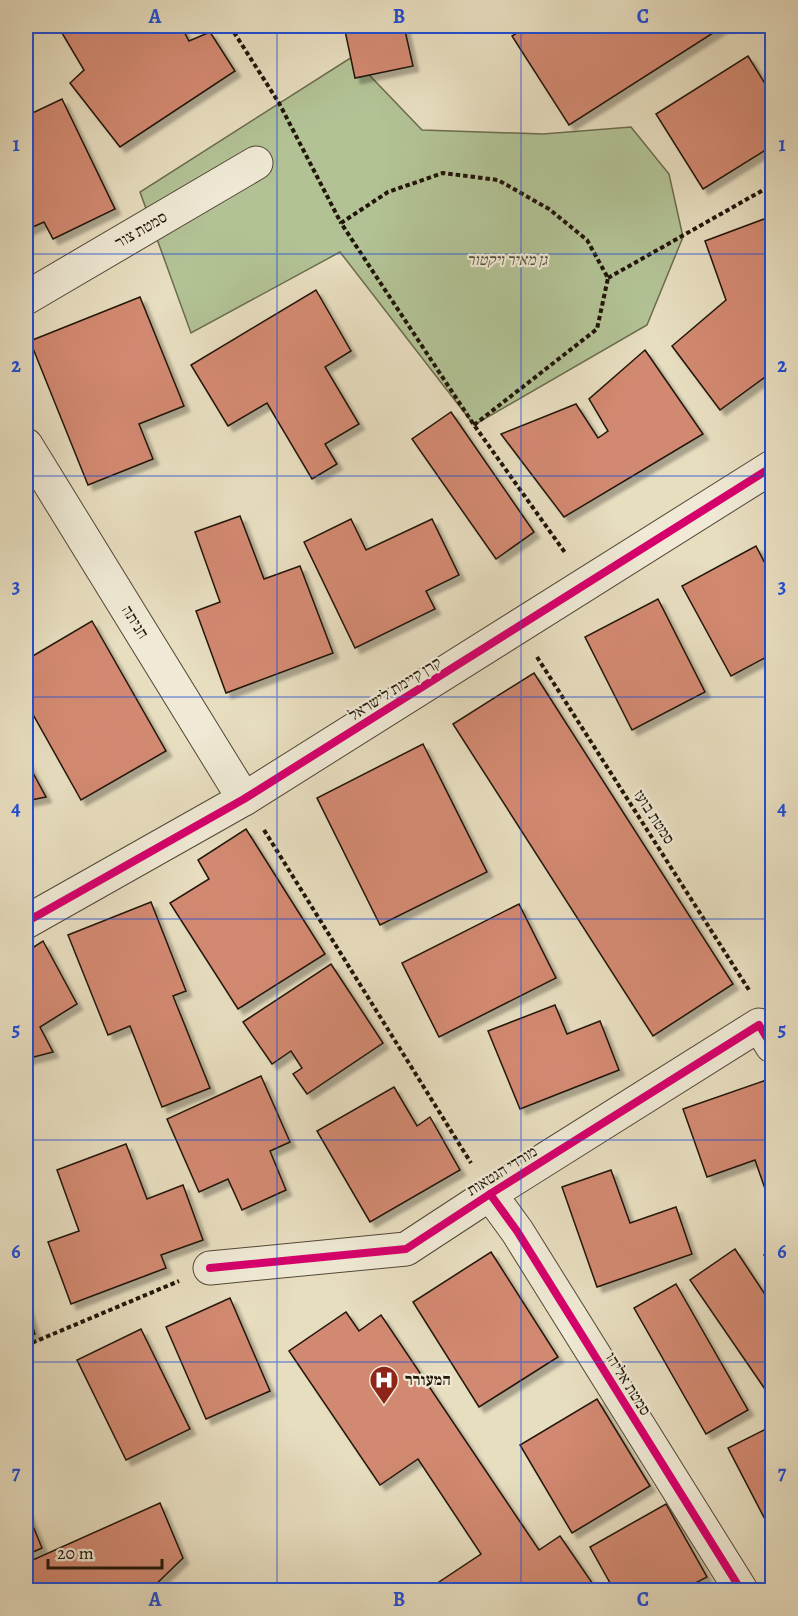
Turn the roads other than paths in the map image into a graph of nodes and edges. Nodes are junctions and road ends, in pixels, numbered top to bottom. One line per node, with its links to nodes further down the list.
1 (256, 163): 2 (street, סמטת צור)
2 (26, 298)
3 (26, 445): 5 (street, חניתה)
4 (772, 467): 5 (street, קרן קיימת לישראל)
5 (244, 799): 6 (street, קרן קיימת לישראל)
6 (26, 922)
7 (766, 1036): 8 (street, מורדי הגטאות)
8 (490, 1194): 9 (street, מורדי הגטאות); 10 (street, סמטת אליהו)
9 (210, 1268)
10 (741, 1590)

